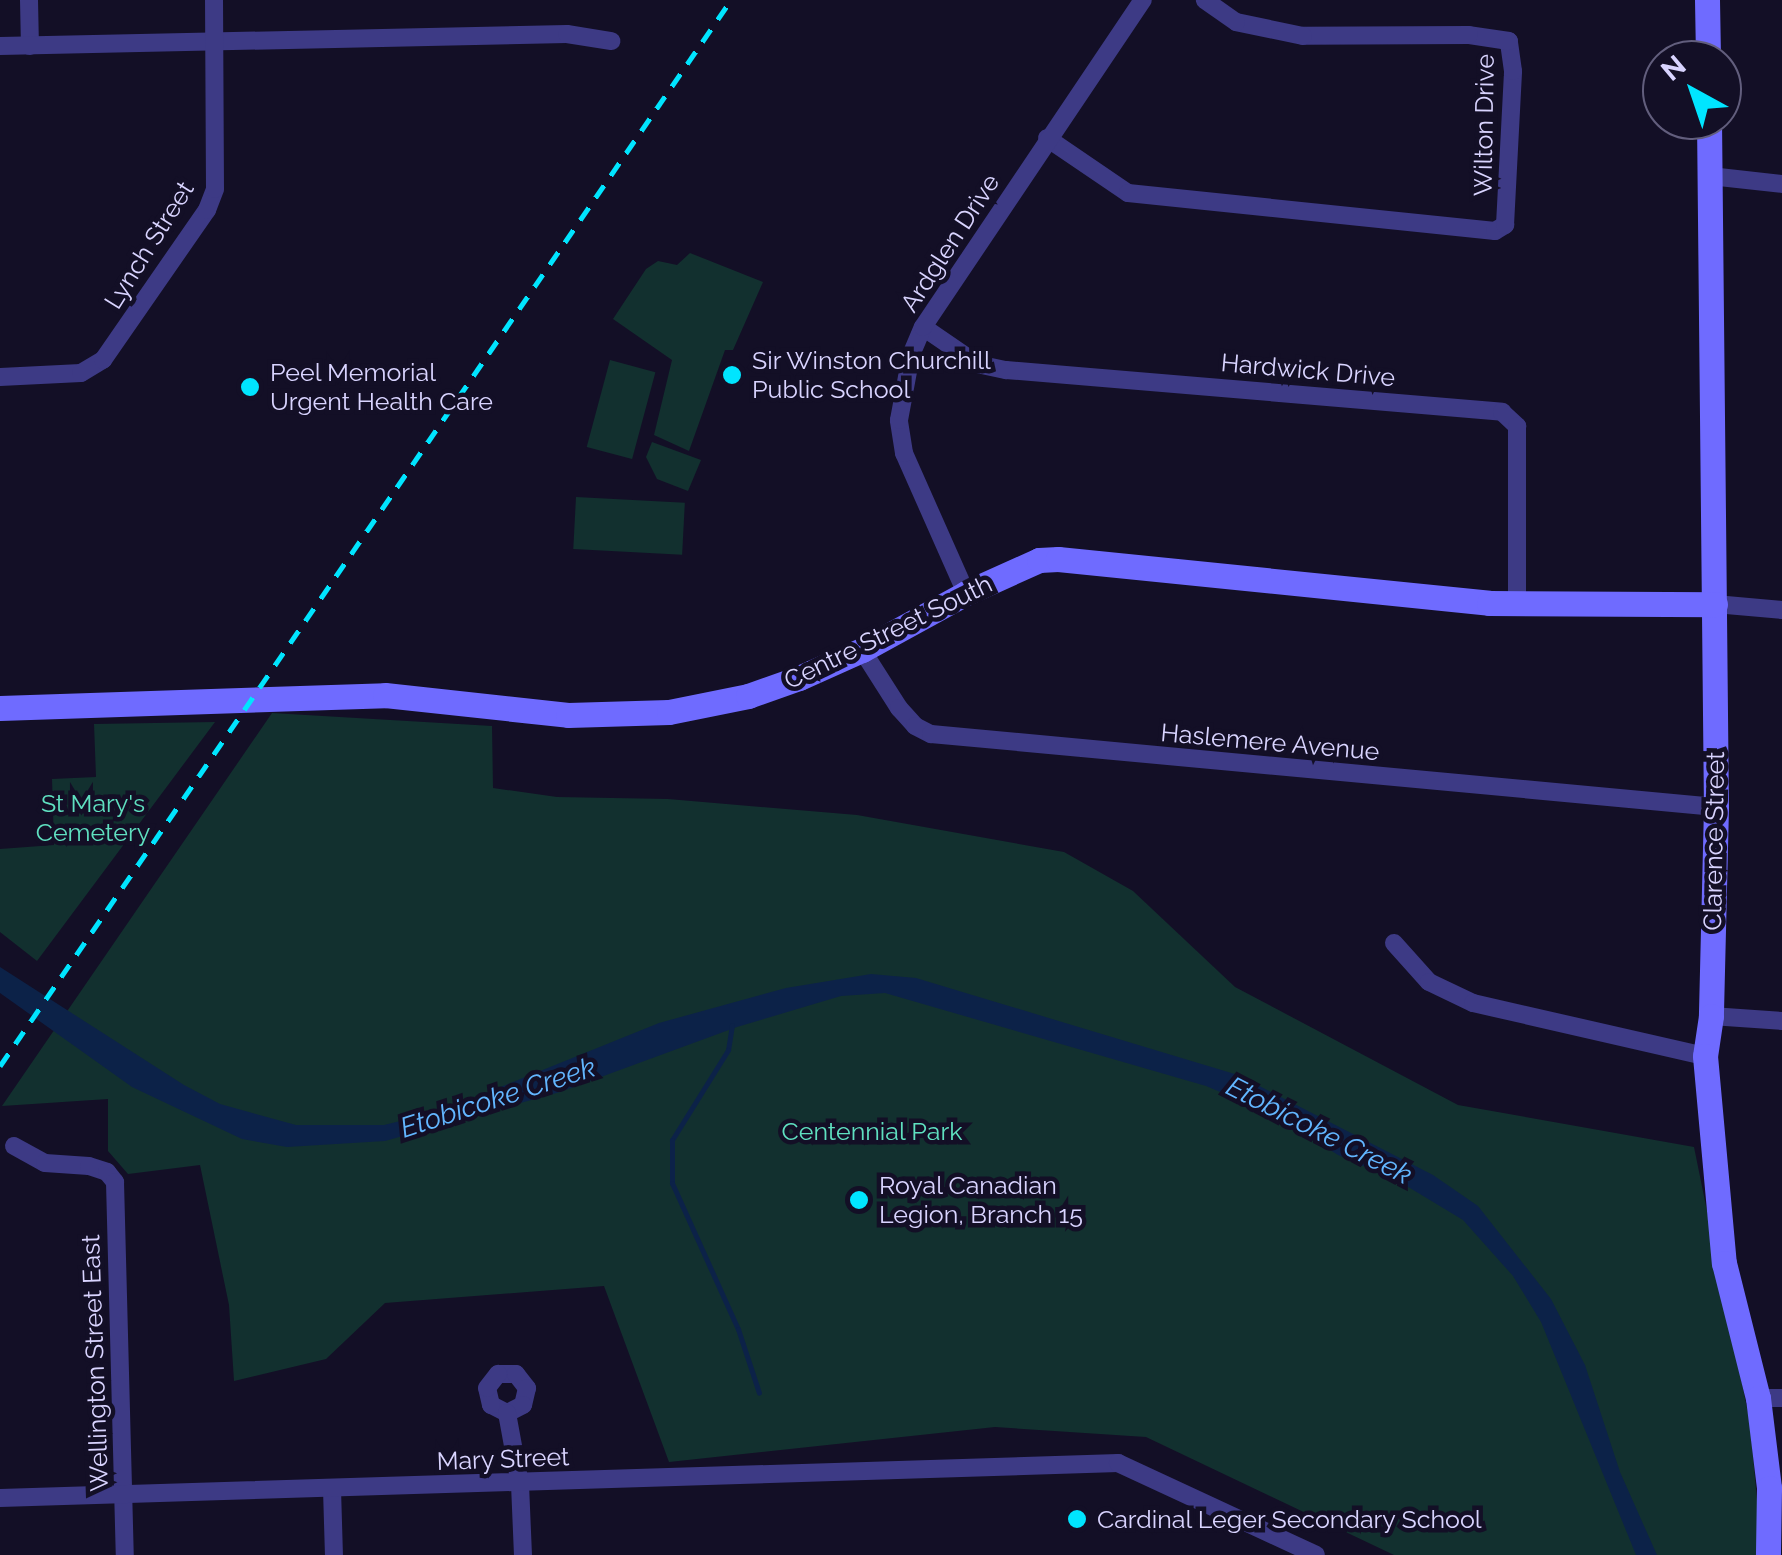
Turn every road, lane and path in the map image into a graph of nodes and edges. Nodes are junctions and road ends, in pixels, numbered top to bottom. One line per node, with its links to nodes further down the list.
1 (29, 0): 10 (street)
2 (214, 0): 8 (street, Lynch Street)
3 (1142, 0): 11 (street, Ardglen Drive)
4 (1205, 0): 11 (street, Wilton Drive)
5 (1707, 0): 6 (street)
6 (1708, 40)
7 (611, 41): 8 (street)
8 (216, 44): 10 (street); 16 (street, Lynch Street)
9 (0, 46): 10 (street)
10 (30, 46)
11 (1047, 138): 15 (street, Ardglen Drive)
12 (1709, 140): 13 (street, Clarence Street)
13 (1710, 176): 14 (street); 19 (street, Clarence Street)
14 (1782, 184)
15 (923, 327): 17 (street, Ardglen Drive); 18 (street, Hardwick Drive)
16 (0, 376)
17 (966, 593): 18 (street, Centre Street South); 21 (street, Centre Street South)
18 (1517, 604): 19 (street, Centre Street South)
19 (1715, 604): 20 (street); 23 (street, Clarence Street)
20 (1782, 610)
21 (862, 650): 22 (street, Centre Street South); 23 (street, Haslemere Avenue)
22 (0, 708)
23 (1716, 807): 25 (street, Clarence Street)
24 (1394, 943): 27 (street)
25 (1711, 1016): 26 (street); 27 (street, Clarence Street)
26 (1782, 1021)
27 (1705, 1056): 29 (street, Clarence Street)
28 (14, 1146): 33 (street, Wellington Street East)
29 (1770, 1398): 39 (street, Clarence Street)
30 (507, 1413): 31 (street)
31 (520, 1484): 32 (street, Mary Street); 37 (street); 38 (street, Mary Street)
32 (332, 1489): 33 (street, Mary Street); 36 (street)
33 (124, 1493): 34 (street, Mary Street); 35 (street, Wellington Street East)
34 (0, 1498)
35 (126, 1555)
36 (334, 1555)
37 (523, 1555)
38 (1316, 1555)
39 (1768, 1555)

